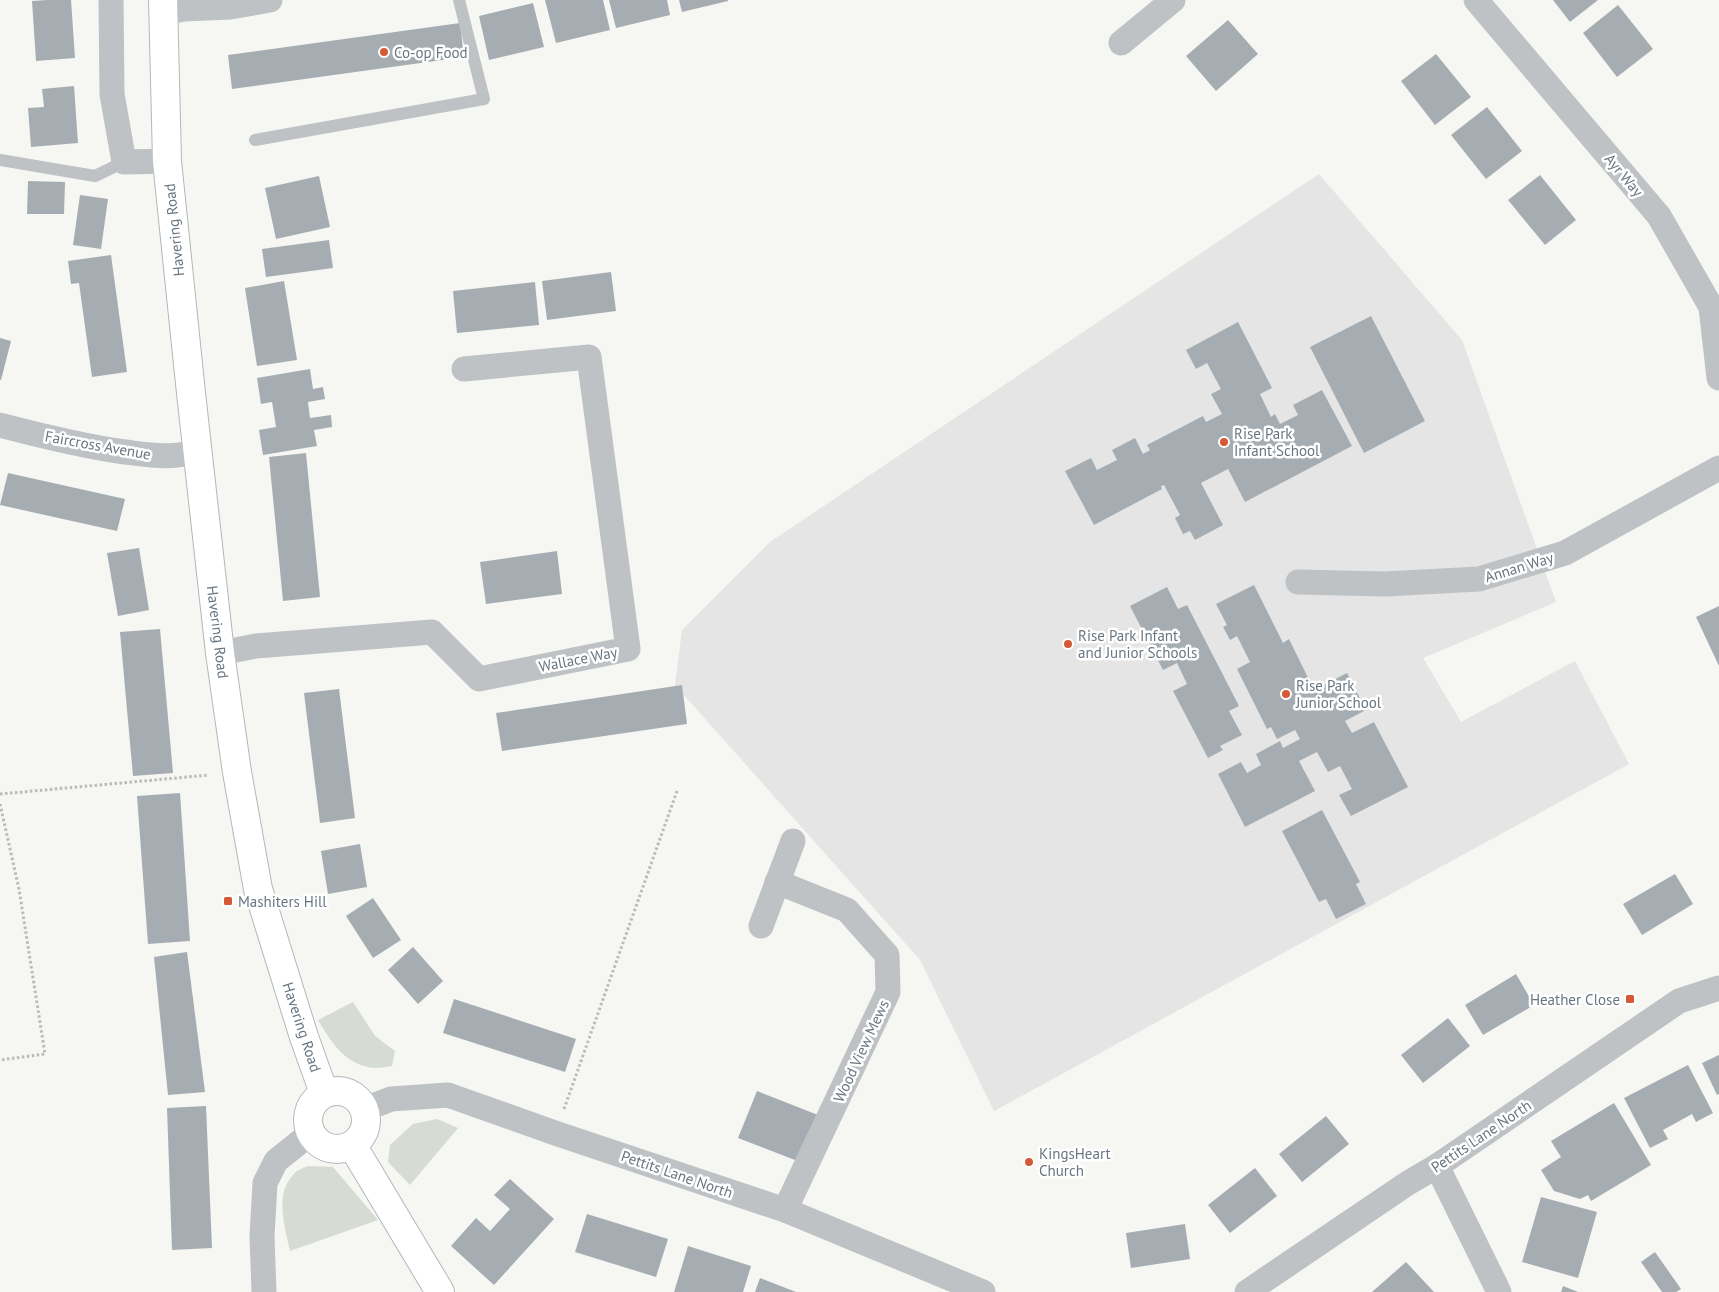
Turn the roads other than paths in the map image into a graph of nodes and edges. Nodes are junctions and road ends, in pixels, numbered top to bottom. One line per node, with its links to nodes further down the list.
1 (111, 0): 11 (street)
2 (270, 0): 6 (street)
3 (459, 0): 8 (lane)
4 (1173, 0): 7 (street)
5 (1476, 0): 12 (street, Ayr Way)
6 (163, 7): 10 (main road, Havering Road)
7 (1121, 43)
8 (255, 140)
9 (0, 160): 11 (lane)
10 (167, 160): 11 (street); 16 (main road, Havering Road)
11 (124, 162)
12 (1715, 306): 14 (street, Ayr Way)
13 (464, 369): 19 (street, Wallace Way)
14 (1719, 378)
15 (0, 425): 16 (street, Faircross Avenue)
16 (197, 451): 19 (main road, Havering Road)
17 (1719, 468): 18 (street, Annan Way)
18 (1298, 582)
19 (220, 653): 24 (main road, Havering Road)
20 (793, 840): 21 (street)
21 (778, 882): 22 (street); 29 (street, Wood View Mews)
22 (761, 926)
23 (1719, 988): 28 (street, Pettits Lane North)
24 (324, 1093): 25 (main road); 26 (main road)
25 (365, 1109): 27 (main road); 29 (street, Pettits Lane North)
26 (310, 1133): 27 (main road); 30 (street)
27 (352, 1145): 31 (main road)
28 (1437, 1166): 33 (street, Pettits Lane North); 34 (street)
29 (785, 1210): 32 (street, Pettits Lane North)
30 (264, 1292)
31 (440, 1292)
32 (982, 1292)
33 (1246, 1292)
34 (1499, 1292)

